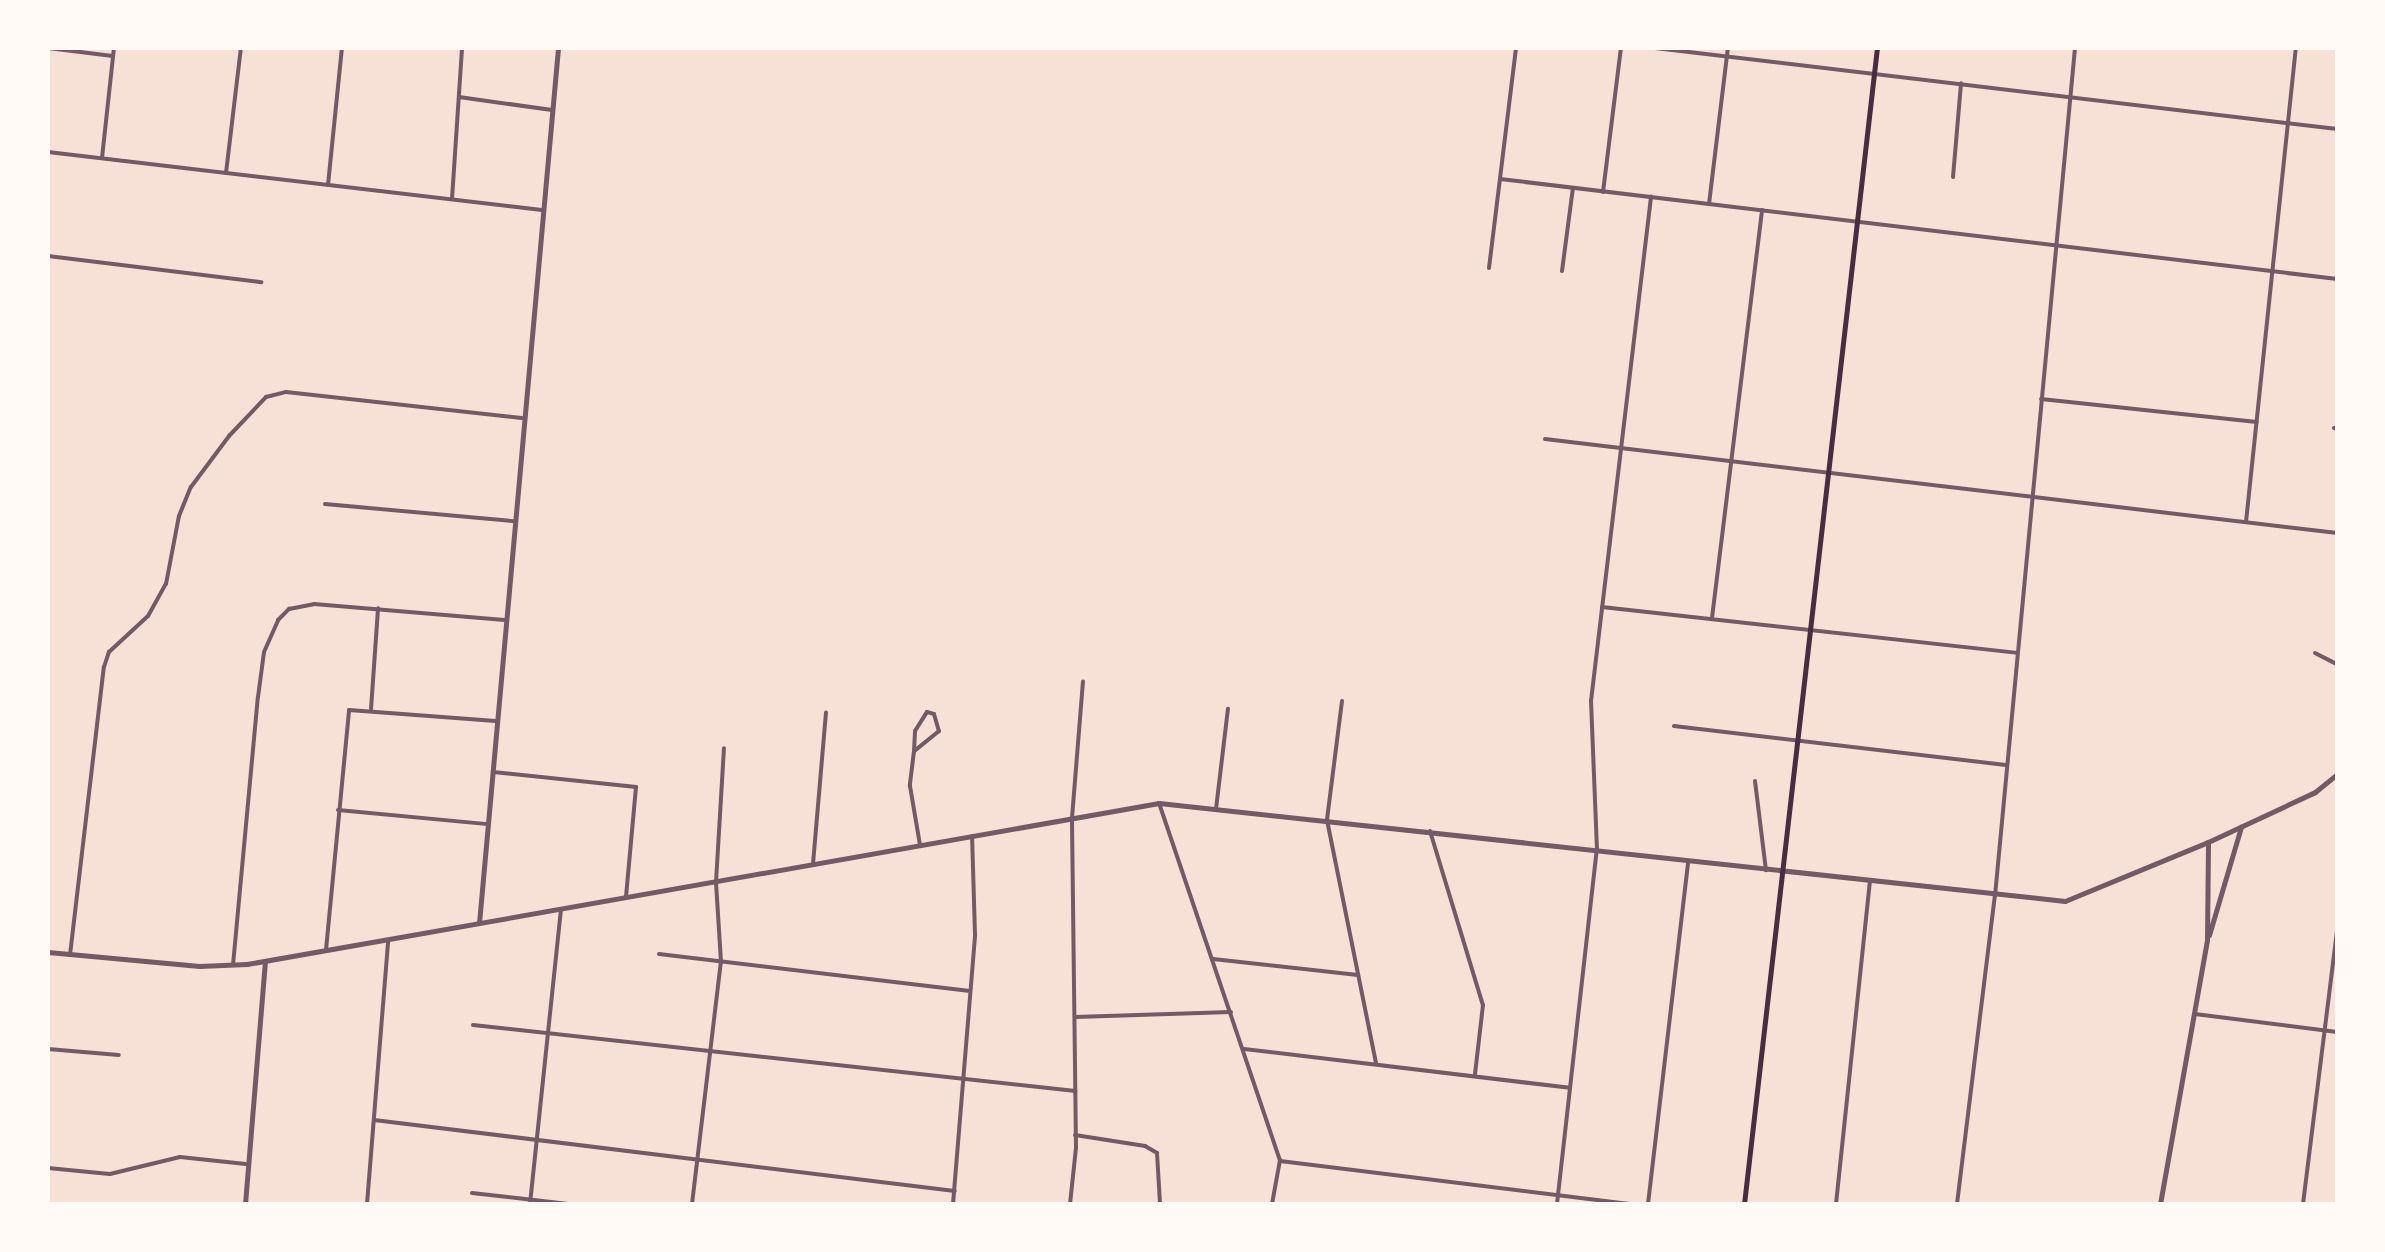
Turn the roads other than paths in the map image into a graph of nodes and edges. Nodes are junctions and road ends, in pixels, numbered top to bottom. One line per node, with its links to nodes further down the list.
1 (48, 48): 15 (street)
2 (114, 48): 15 (street)
3 (241, 48): 25 (street)
4 (342, 48): 28 (street)
5 (462, 48): 19 (street)
6 (558, 48): 20 (street)
7 (1516, 48): 27 (street)
8 (1621, 48): 30 (street)
9 (1655, 48): 14 (street)
10 (1728, 48): 14 (street)
11 (1877, 48): 16 (main road)
12 (2075, 48): 18 (street)
13 (2296, 48): 21 (street)
14 (1727, 55): 16 (street); 33 (street)
15 (113, 56): 24 (street)
16 (1874, 72): 17 (street); 36 (main road)
17 (1961, 83): 18 (street); 26 (street)
18 (2069, 96): 21 (street); 37 (street)
19 (458, 97): 20 (street); 32 (street)
20 (552, 110): 34 (street)
21 (2287, 123): 22 (street); 40 (street)
22 (2337, 129)
23 (48, 152): 24 (street)
24 (102, 158): 25 (street)
25 (226, 173): 28 (street)
26 (1953, 177)
27 (1500, 179): 29 (street); 39 (street)
28 (328, 185): 32 (street)
29 (1573, 188): 30 (street); 41 (street)
30 (1603, 192): 31 (street)
31 (1651, 197): 33 (street); 48 (street)
32 (452, 199): 34 (street)
33 (1709, 204): 35 (street)
34 (542, 210): 45 (street)
35 (1762, 210): 36 (street); 49 (street)
36 (1858, 223): 37 (street); 50 (main road)
37 (2055, 246): 40 (street); 44 (street)
38 (48, 256): 43 (street)
39 (1489, 268)
40 (2271, 270): 42 (street); 46 (street)
41 (1562, 271)
42 (2337, 279)
43 (261, 282)
44 (2041, 399): 46 (street); 51 (street)
45 (522, 418): 53 (street); 106 (street)
46 (2257, 422): 54 (street)
47 (1545, 439): 48 (street)
48 (1620, 449): 49 (street); 56 (street)
49 (1730, 461): 50 (street); 58 (street)
50 (1826, 475): 51 (street); 60 (main road)
51 (2033, 499): 54 (street); 61 (street)
52 (325, 504): 53 (street)
53 (513, 521): 59 (street)
54 (2246, 522): 55 (street)
55 (2337, 533)
56 (1601, 607): 58 (street); 89 (street)
57 (378, 608): 59 (street); 67 (street); 110 (street)
58 (1712, 618): 60 (street)
59 (504, 620): 69 (street)
60 (1807, 628): 61 (street); 71 (main road)
61 (2017, 653): 74 (street)
62 (2315, 653): 63 (street)
63 (2337, 664)
64 (1083, 681): 81 (street)
65 (1342, 701): 82 (street)
66 (1228, 709): 79 (street)
67 (371, 710): 69 (street); 80 (street)
68 (826, 713): 91 (street)
69 (496, 721): 75 (street)
70 (1674, 726): 71 (street)
71 (1795, 742): 74 (street); 93 (main road)
72 (724, 748): 94 (street)
73 (914, 751): 73 (street); 88 (street)
74 (2006, 765): 96 (street)
75 (491, 772): 83 (street); 97 (street)
76 (2337, 774): 84 (street)
77 (1755, 781): 92 (street)
78 (1159, 803): 79 (street); 81 (street); 107 (street)
79 (1216, 809): 82 (street)
80 (338, 810): 83 (street); 104 (street)
81 (1072, 818): 86 (street); 115 (street)
82 (1327, 820): 85 (street); 111 (street)
83 (487, 824): 99 (street)
84 (2241, 827): 87 (street); 101 (street)
85 (1430, 831): 89 (street); 125 (street)
86 (972, 836): 88 (street); 112 (street)
87 (2208, 842): 96 (street); 101 (street)
88 (920, 845): 91 (street)
89 (1597, 850): 90 (street); 127 (street)
90 (1688, 861): 92 (street); 150 (street)
91 (813, 864): 94 (street)
92 (1766, 870): 93 (street)
93 (1781, 872): 95 (street); 151 (main road)
94 (716, 882): 97 (street); 109 (street)
95 (1870, 882): 96 (street); 152 (street)
96 (1995, 896): 153 (street)
97 (626, 900): 98 (street)
98 (561, 911): 99 (street); 118 (street)
99 (479, 923): 102 (street)
100 (2337, 930): 117 (street)
101 (2207, 940): 114 (street)
102 (388, 941): 104 (street); 129 (street)
103 (48, 952): 106 (street)
104 (325, 952): 108 (street)
105 (659, 954): 109 (street)
106 (70, 955): 110 (street)
107 (1213, 959): 111 (street); 113 (street)
108 (265, 962): 110 (street); 134 (street)
109 (721, 962): 112 (street); 122 (street)
110 (233, 966)
111 (1358, 975): 124 (street)
112 (968, 991): 126 (street)
113 (1231, 1012): 115 (street); 121 (street)
114 (2195, 1014): 117 (street); 154 (street)
115 (1075, 1017): 128 (street)
116 (473, 1025): 118 (street)
117 (2325, 1031): 119 (street); 155 (street)
118 (550, 1032): 122 (street); 131 (street)
119 (2337, 1032)
120 (48, 1049): 123 (street)
121 (1244, 1049): 124 (street); 133 (street)
122 (711, 1050): 126 (street); 132 (street)
123 (119, 1055)
124 (1376, 1063): 125 (street)
125 (1475, 1074): 127 (street)
126 (965, 1079): 128 (street); 136 (street)
127 (1570, 1088): 138 (street)
128 (1075, 1091): 130 (street)
129 (374, 1120): 131 (street); 141 (street)
130 (1075, 1135): 145 (street); 146 (street)
131 (537, 1140): 132 (street); 139 (street)
132 (696, 1159): 136 (street); 143 (street)
133 (1280, 1160): 138 (street); 147 (street)
134 (246, 1164): 135 (street); 140 (street)
135 (48, 1168)
136 (955, 1191): 144 (street)
137 (472, 1193): 139 (street)
138 (1558, 1194): 148 (street); 149 (street)
139 (530, 1202): 142 (street)
140 (245, 1204)
141 (367, 1204)
142 (568, 1204)
143 (692, 1204)
144 (953, 1204)
145 (1070, 1204)
146 (1160, 1204)
147 (1272, 1204)
148 (1557, 1204)
149 (1629, 1204)
150 (1648, 1204)
151 (1744, 1204)
152 (1836, 1204)
153 (1957, 1204)
154 (2160, 1204)
155 (2303, 1204)

